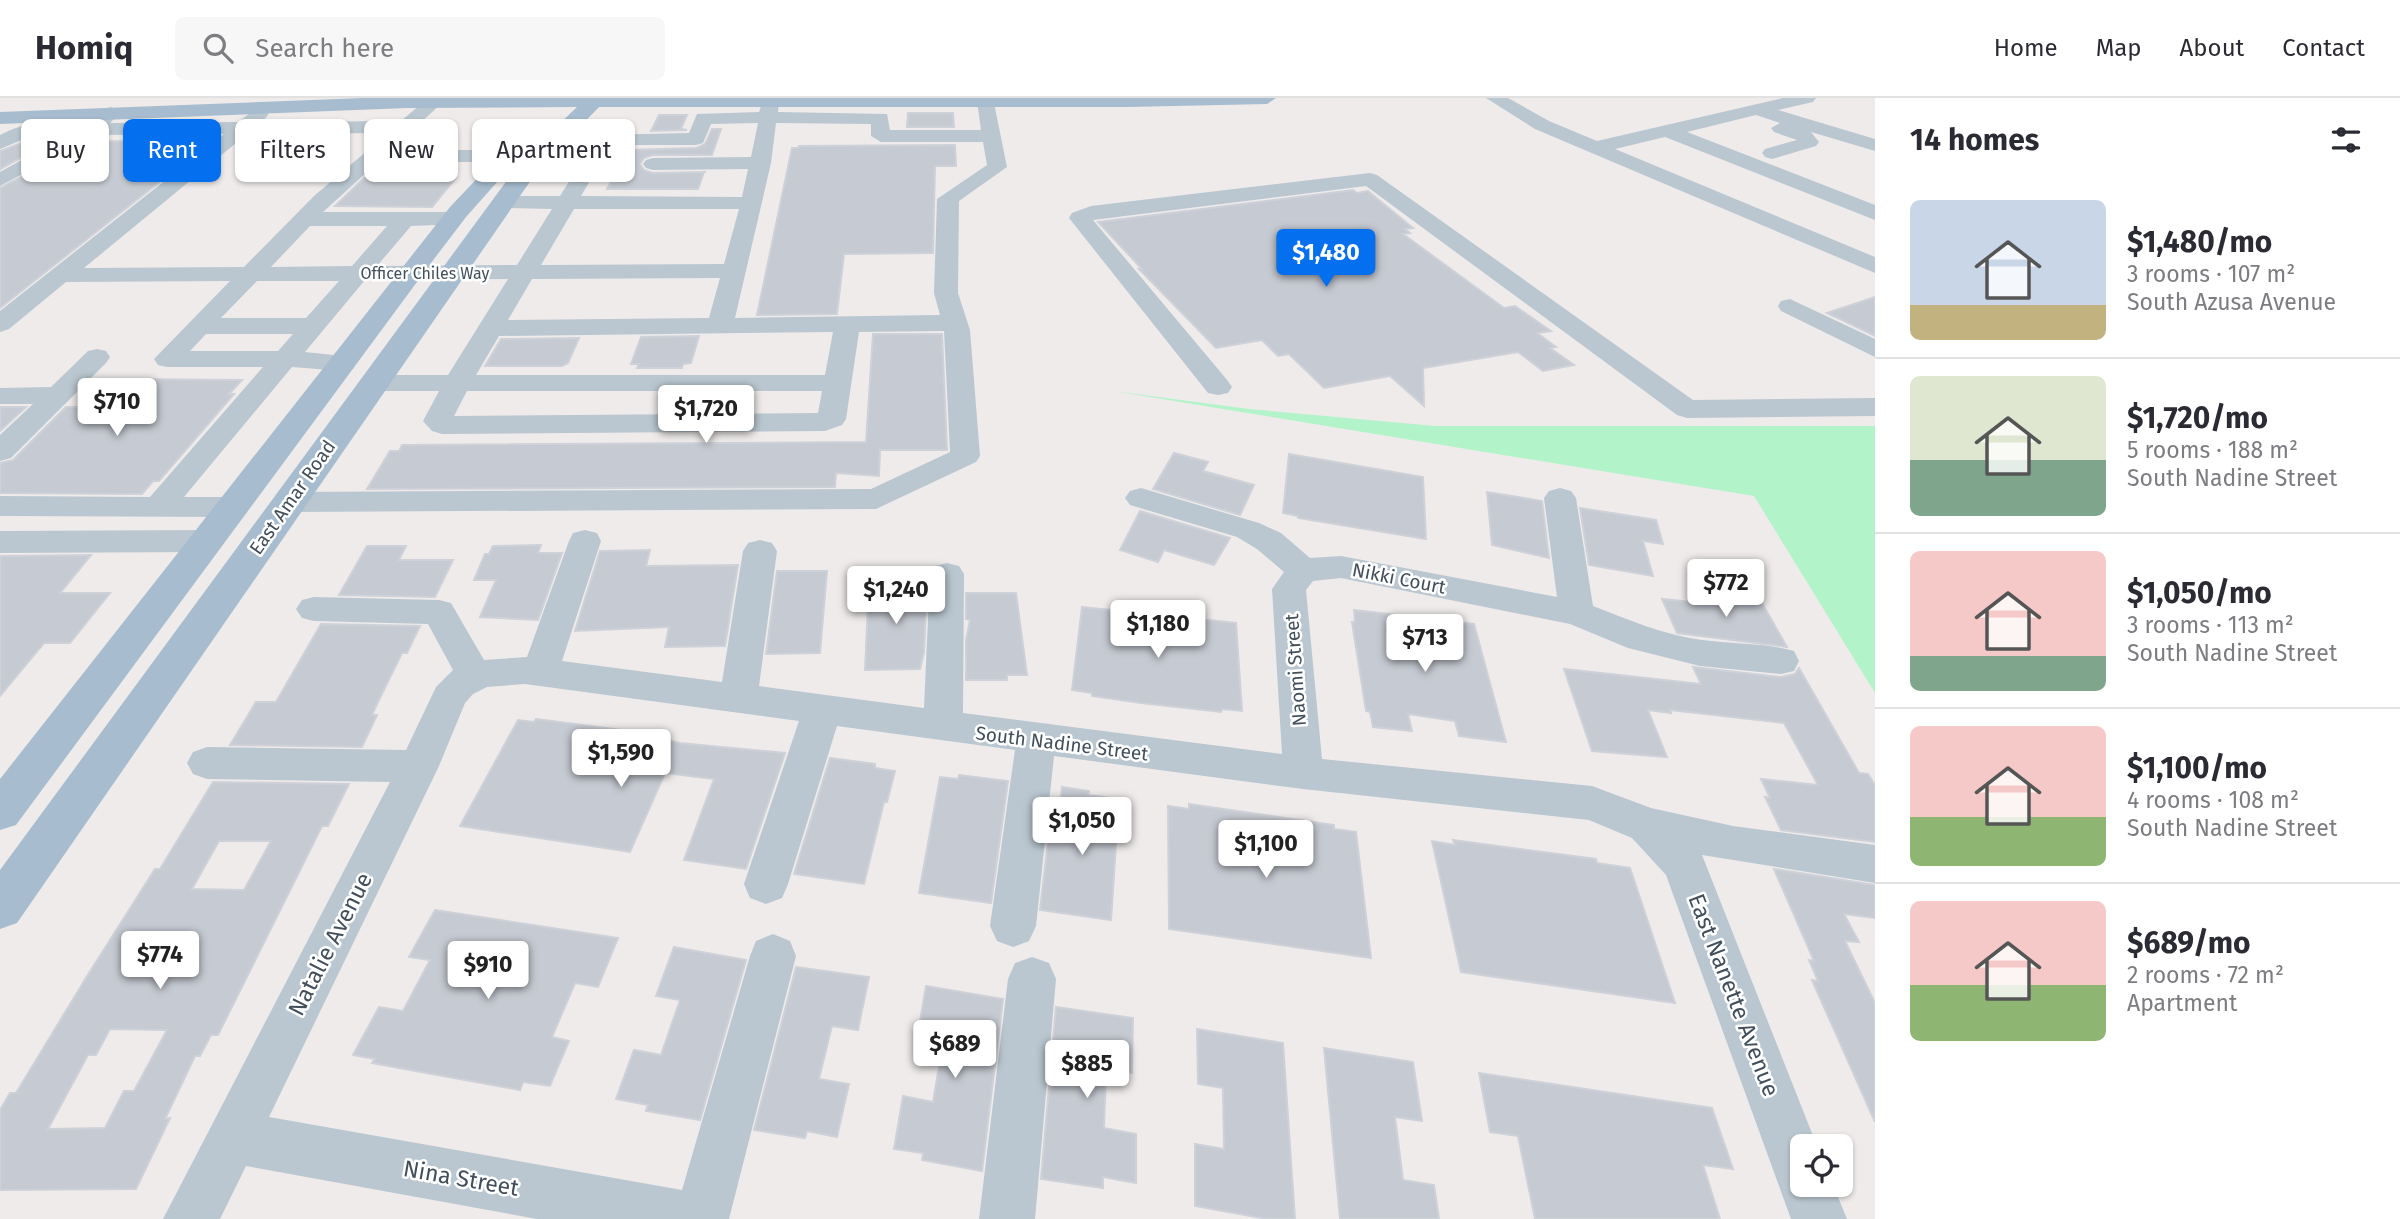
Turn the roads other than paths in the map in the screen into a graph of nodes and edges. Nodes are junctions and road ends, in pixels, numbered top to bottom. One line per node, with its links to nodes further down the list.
1 (191, 98): 13 (main road)
2 (1267, 98): 7 (main road)
3 (1495, 98): 22 (street)
4 (1529, 98): 24 (street)
5 (1807, 98): 12 (street)
6 (583, 100): 10 (main road); 19 (main road, East Amar Road); 20 (main road); 49 (main road, East Amar Road)
7 (986, 100): 20 (main road); 29 (street)
8 (1715, 100): 11 (street); 21 (street)
9 (266, 102): 10 (main road); 14 (main road); 17 (street)
10 (434, 102): 18 (street)
11 (1758, 104): 12 (street); 21 (street); 33 (street)
12 (1778, 105): 30 (street)
13 (0, 106)
14 (111, 113): 15 (main road); 16 (street)
15 (0, 118)
16 (100, 119)
17 (253, 119)
18 (416, 119)
19 (554, 119)
20 (768, 119): 29 (street); 43 (street); 50 (street)
21 (1668, 122): 34 (street); 52 (street)
22 (1542, 125): 32 (street); 34 (street)
23 (109, 128): 25 (street)
24 (1608, 128)
25 (235, 129)
26 (1720, 133): 35 (street)
27 (21, 134): 31 (street)
28 (235, 134): 62 (street)
29 (992, 136): 71 (street)
30 (1875, 139)
31 (0, 145)
32 (1549, 145)
33 (1875, 145)
34 (1596, 147): 56 (street)
35 (1772, 153)
36 (21, 155): 40 (street)
37 (458, 156): 38 (street)
38 (466, 156): 39 (street); 46 (street)
39 (472, 156)
40 (0, 158): 41 (street)
41 (21, 159)
42 (364, 163): 46 (street)
43 (761, 163): 44 (street); 51 (street)
44 (635, 165)
45 (21, 168): 47 (street)
46 (352, 173): 53 (street)
47 (0, 180)
48 (485, 182): 55 (main road, East Amar Road)
49 (503, 202): 50 (street); 60 (main road, East Amar Road)
50 (567, 202): 51 (street); 61 (street)
51 (751, 203): 57 (street)
52 (1875, 213)
53 (305, 219): 54 (street); 63 (street)
54 (405, 219): 55 (street); 58 (street)
55 (452, 219): 59 (main road, East Amar Road)
56 (1875, 266)
57 (734, 271): 61 (street, Officer Chiles Way); 70 (street)
58 (354, 273): 59 (street, Officer Chiles Way); 63 (street, Officer Chiles Way); 65 (street)
59 (410, 273): 60 (street, Officer Chiles Way); 78 (main road, East Amar Road)
60 (452, 274): 61 (street, Officer Chiles Way); 79 (main road, East Amar Road)
61 (511, 274): 73 (street)
62 (60, 275): 63 (street); 67 (street)
63 (252, 286): 72 (street)
64 (309, 299): 65 (street)
65 (337, 299): 69 (street)
66 (1790, 306): 74 (street)
67 (0, 324)
68 (847, 324): 70 (street); 71 (street); 81 (street)
69 (314, 326): 72 (street); 77 (street)
70 (720, 326): 75 (street)
71 (956, 326): 90 (street)
72 (199, 327): 77 (street)
73 (491, 328): 75 (street); 80 (street)
74 (1875, 349)
75 (604, 355): 80 (street); 81 (street); 86 (street)
76 (97, 357): 83 (street)
77 (286, 359): 78 (street); 91 (street)
78 (343, 363): 93 (main road, East Amar Road)
79 (373, 383): 80 (street); 90 (main road, East Amar Road)
80 (457, 383): 86 (street)
81 (837, 383): 86 (street)
82 (1219, 387): 85 (street)
83 (58, 395): 84 (street); 87 (street)
84 (0, 396)
85 (1875, 407)
86 (579, 424)
87 (0, 452)
88 (1141, 498): 98 (street)
89 (1560, 498): 101 (street)
90 (289, 502): 116 (main road, East Amar Road)
91 (160, 505): 92 (street); 93 (street)
92 (0, 506)
93 (233, 507): 94 (main road, East Amar Road)
94 (207, 541): 96 (street); 112 (main road, East Amar Road)
95 (585, 541): 103 (street)
96 (0, 542)
97 (760, 551): 105 (street)
98 (1303, 570): 101 (street, Nikki Court); 111 (street, Naomi Street)
99 (947, 574): 107 (street)
100 (314, 609): 104 (street)
101 (1577, 612): 102 (street, Nikki Court)
102 (1782, 661)
103 (540, 672): 104 (street, South Nadine Street); 105 (street, South Nadine Street)
104 (475, 676): 110 (street, Natalie Avenue)
105 (737, 699): 106 (street, South Nadine Street)
106 (822, 711): 107 (street, South Nadine Street); 115 (street)
107 (943, 727): 108 (street, South Nadine Street)
108 (1036, 739): 111 (street, South Nadine Street); 117 (street)
109 (207, 763): 110 (street)
110 (419, 766): 120 (street, Natalie Avenue)
111 (1303, 774): 113 (street, South Nadine Street)
112 (0, 812)
113 (1647, 825): 114 (street, South Nadine Street); 121 (street, East Nanette Avenue)
114 (1875, 864)
115 (766, 884)
116 (0, 908)
117 (1013, 926)
118 (773, 956): 125 (street)
119 (1032, 979): 126 (street)
120 (233, 1137): 123 (street, Natalie Avenue); 124 (street, Nina Street)
121 (1790, 1144)
122 (1811, 1197): 127 (street)
123 (191, 1219)
124 (689, 1219)
125 (701, 1219)
126 (1007, 1219)
127 (1819, 1219)

